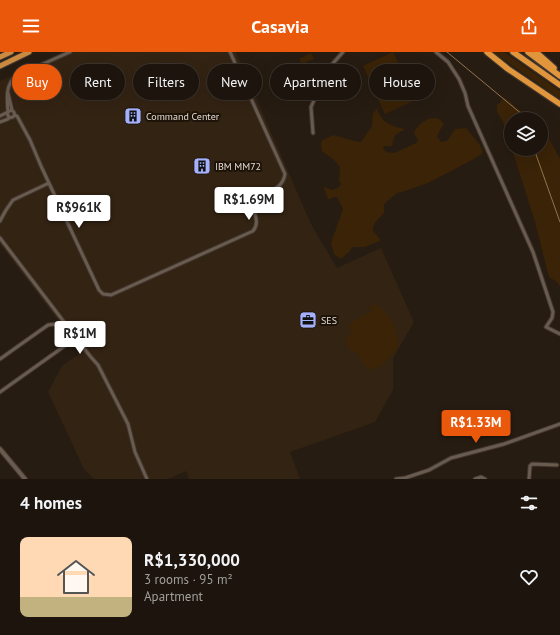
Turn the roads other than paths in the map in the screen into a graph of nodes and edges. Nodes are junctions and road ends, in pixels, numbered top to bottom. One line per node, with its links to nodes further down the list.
1 (11, 52): 12 (highway); 13 (highway)
2 (29, 52): 14 (highway)
3 (70, 52): 19 (street)
4 (230, 52): 24 (street)
5 (343, 52): 23 (street)
6 (436, 52): 27 (street)
7 (482, 52): 15 (highway)
8 (487, 52): 15 (highway)
9 (513, 52): 17 (highway)
10 (528, 52): 16 (highway)
11 (536, 52): 16 (highway)
12 (0, 54)
13 (0, 57)
14 (0, 67)
15 (508, 69): 18 (highway)
16 (560, 74)
17 (560, 85)
18 (560, 104)
19 (10, 111): 20 (street); 21 (street); 21 (street)
20 (0, 116)
21 (12, 116): 22 (street); 24 (street)
22 (0, 122)
23 (312, 133)
24 (49, 183): 25 (street)
25 (0, 221)
26 (0, 238): 34 (street)
27 (560, 334)
28 (0, 359): 29 (street)
29 (0, 392)
30 (560, 424): 35 (street)
31 (0, 449): 33 (main road)
32 (557, 465): 38 (street)
33 (25, 479)
34 (147, 479)
35 (396, 479)
36 (475, 479): 37 (street)
37 (485, 479)
38 (529, 479)

